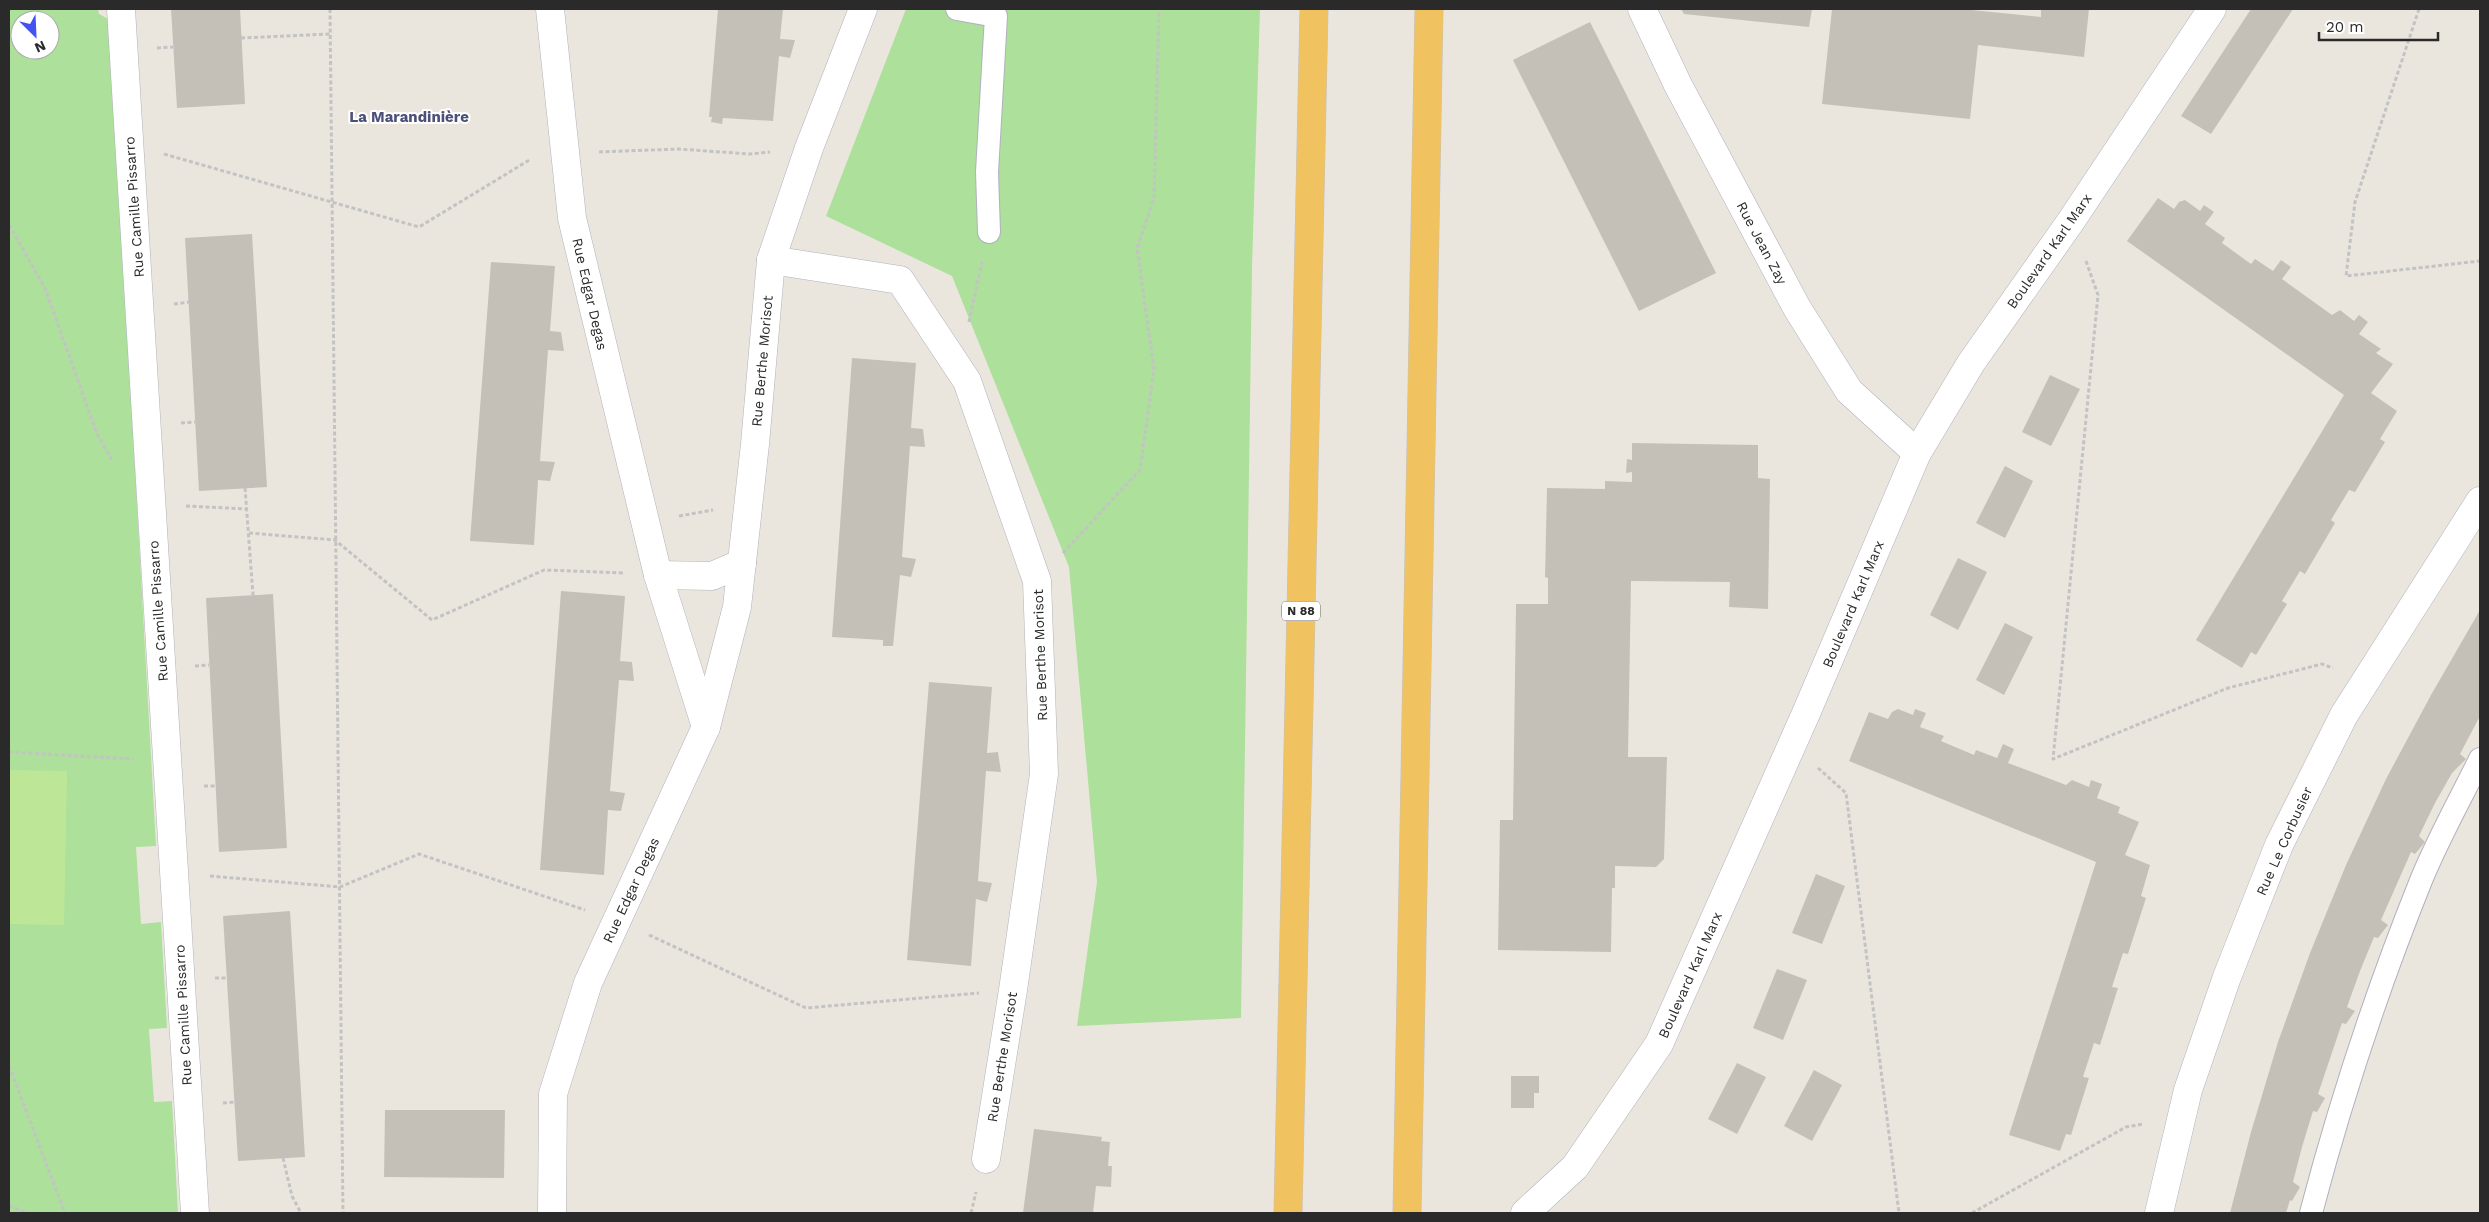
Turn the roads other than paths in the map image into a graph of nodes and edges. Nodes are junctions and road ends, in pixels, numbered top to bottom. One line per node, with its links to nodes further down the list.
1 (121, 9): 19 (street, Rue Camille Pissarro)
2 (550, 9): 14 (street, Rue Edgar Degas)
3 (863, 9): 10 (street, Rue Berthe Morisot)
4 (957, 9): 9 (lane)
5 (1314, 9): 21 (highway, N 88)
6 (1429, 9): 18 (highway)
7 (1642, 9): 11 (street, Rue Jean Zay)
8 (2212, 9): 11 (street, Boulevard Karl Marx)
9 (989, 232)
10 (771, 260): 13 (street, Rue Berthe Morisot); 17 (street, Rue Berthe Morisot)
11 (1917, 453): 22 (street, Boulevard Karl Marx)
12 (2480, 501): 23 (street, Rue Le Corbusier)
13 (742, 563): 14 (street); 15 (street, Rue Berthe Morisot)
14 (658, 575): 15 (street, Rue Edgar Degas)
15 (706, 727): 20 (street, Rue Edgar Degas)
16 (2480, 758): 24 (lane)
17 (986, 1159)
18 (1407, 1211)
19 (195, 1213)
20 (552, 1213)
21 (1288, 1213)
22 (1526, 1213)
23 (2160, 1213)
24 (2311, 1213)

